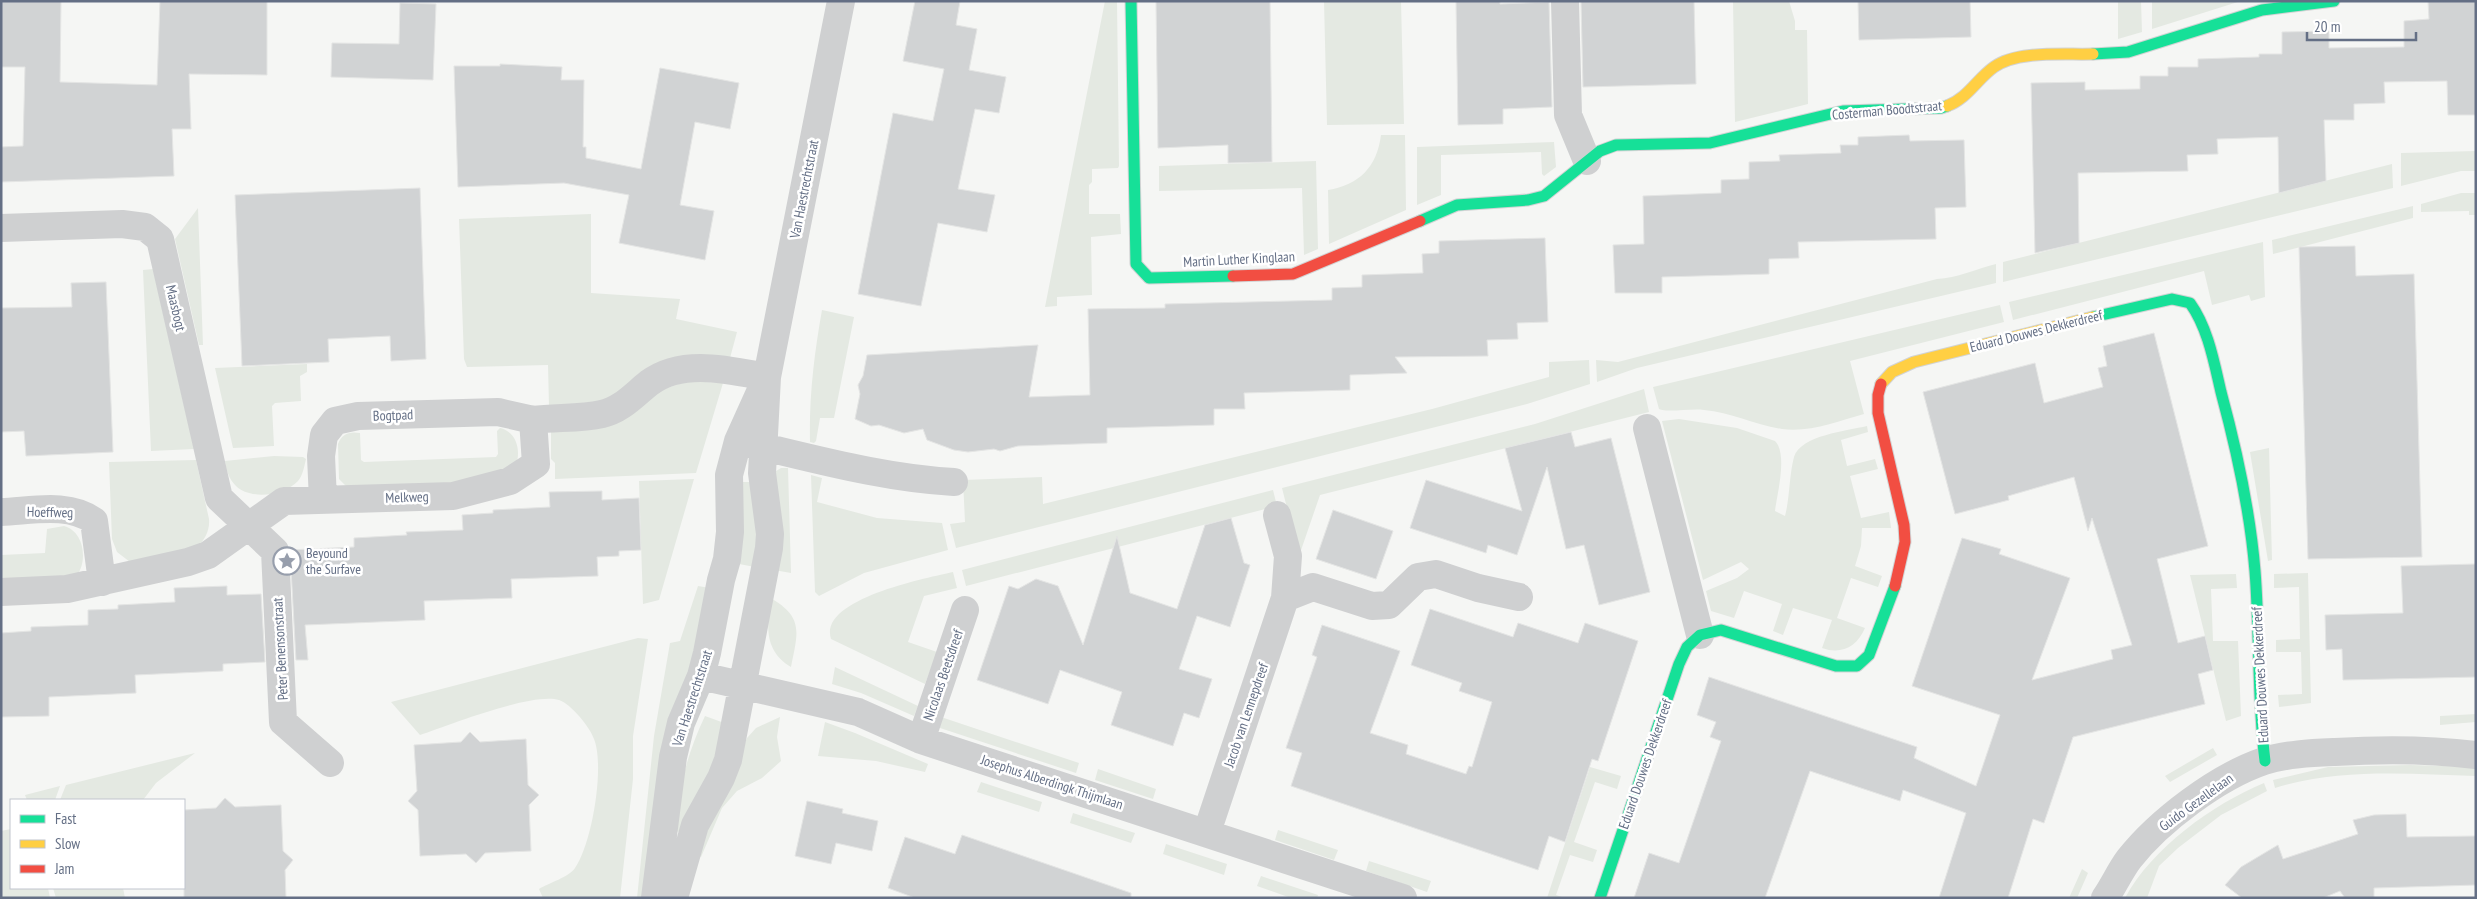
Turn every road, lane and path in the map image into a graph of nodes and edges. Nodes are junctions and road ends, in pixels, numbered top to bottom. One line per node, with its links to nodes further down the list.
1 (841, 1): 7 (street, Van Haestrechtstraat)
2 (1130, 1): 5 (street, Martin Luther Kinglaan)
3 (1566, 1): 5 (street)
4 (2334, 1): 5 (street, Costerman Boodtstraat)
5 (1587, 161)
6 (1, 228): 16 (street, Maasbogt)
7 (767, 377): 8 (street); 10 (street, Van Haestrechtstraat); 11 (street, Van Haestrechtstraat)
8 (533, 420): 13 (street, Melkweg); 13 (street, Bogtpad)
9 (1647, 428): 22 (street)
10 (738, 441): 11 (street); 23 (street, Van Haestrechtstraat)
11 (765, 447): 12 (street); 24 (street, Van Haestrechtstraat)
12 (954, 482)
13 (323, 500): 16 (street, Melkweg)
14 (1, 512): 17 (street, Hoeffweg)
15 (1277, 515): 20 (street, Jacob van Lennepdreef)
16 (248, 526): 17 (street, Melkweg); 30 (street, Peter Benensonstraat)
17 (102, 582): 18 (street, Melkweg)
18 (1, 592)
19 (1519, 597): 20 (street)
20 (1285, 598): 31 (street, Jacob van Lennepdreef)
21 (965, 610): 26 (street, Nicolaas Beetsdreef)
22 (1700, 635): 29 (street, Eduard Douwes Dekkerdreef); 36 (street, Eduard Douwes Dekkerdreef)
23 (700, 676): 24 (street, Josephus Alberdingk Thijmlaan); 34 (street, Van Haestrechtstraat)
24 (743, 685): 26 (street, Josephus Alberdingk Thijmlaan); 35 (street, Van Haestrechtstraat)
25 (2476, 736): 27 (street, Guido Gezellelaan)
26 (921, 740): 31 (street, Josephus Alberdingk Thijmlaan)
27 (2429, 749): 28 (street, Guido Gezellelaan); 29 (street, Guido Gezellelaan)
28 (2476, 755)
29 (2265, 761): 32 (street, Guido Gezellelaan)
30 (330, 763)
31 (1207, 832): 33 (street, Josephus Alberdingk Thijmlaan)
32 (2107, 896)
33 (1399, 897)
34 (656, 898)
35 (674, 898)
36 (1600, 898)

